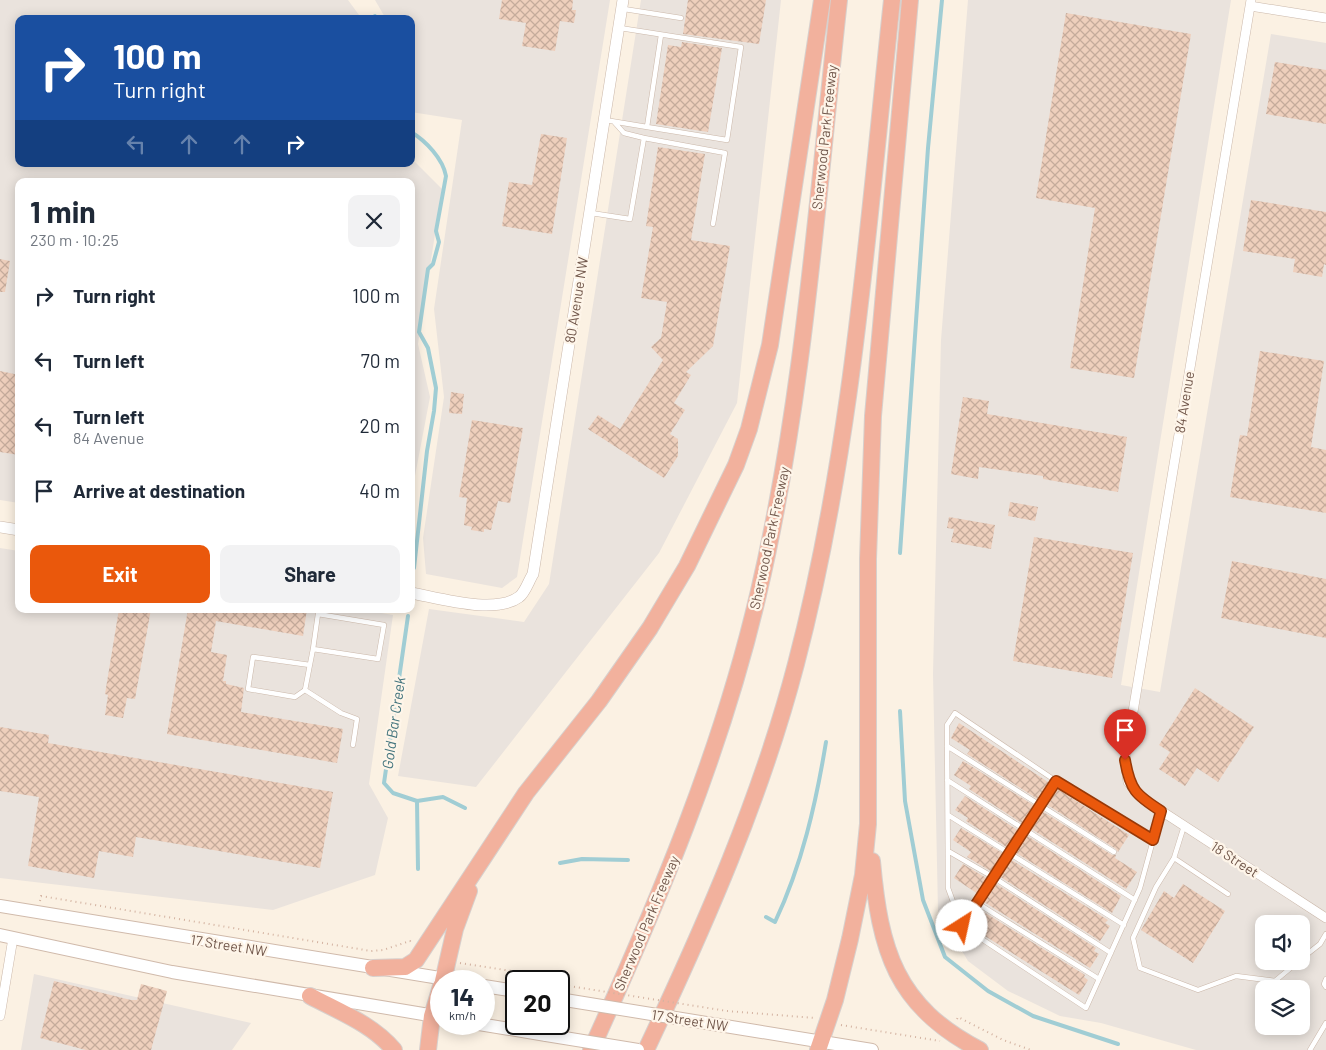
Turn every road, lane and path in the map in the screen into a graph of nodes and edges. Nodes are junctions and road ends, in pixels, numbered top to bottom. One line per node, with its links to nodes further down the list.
1 (822, 0): 40 (highway)
2 (839, 0): 78 (highway, Sherwood Park Freeway)
3 (892, 0): 80 (highway)
4 (910, 0): 32 (highway)
5 (1250, 3): 8 (street); 28 (street, 84 Avenue)
6 (622, 4): 7 (lane); 9 (street, 80 Avenue NW)
7 (681, 18)
8 (1326, 18)
9 (618, 28): 10 (lane); 11 (street, 80 Avenue NW)
10 (661, 35): 12 (lane); 12 (lane)
11 (610, 122): 12 (lane); 13 (lane); 14 (street, 80 Avenue NW)
12 (647, 127)
13 (644, 138): 14 (lane); 15 (lane)
14 (590, 213): 18 (street, 80 Avenue NW)
15 (713, 224)
16 (0, 527): 17 (street)
17 (15, 529)
18 (415, 594)
19 (318, 613): 21 (lane)
20 (327, 613): 21 (lane)
21 (313, 649): 22 (lane)
22 (310, 665): 23 (lane); 23 (lane)
23 (306, 690): 24 (lane)
24 (353, 745)
25 (947, 746): 26 (lane); 27 (lane); 29 (lane)
26 (947, 780): 31 (lane); 34 (lane)
27 (1056, 781): 29 (lane); 35 (lane)
28 (1143, 800): 30 (street, 18 Street)
29 (1040, 805): 34 (lane); 38 (lane)
30 (1161, 811): 33 (street, 18 Street); 35 (lane)
31 (948, 815): 36 (lane); 37 (lane)
32 (868, 824): 70 (highway); 73 (highway)
33 (1184, 826): 39 (lane); 47 (street, 18 Street)
34 (1024, 830): 37 (lane); 43 (lane)
35 (1153, 840): 43 (lane)
36 (948, 851): 41 (lane); 49 (lane)
37 (1009, 852): 41 (lane); 48 (lane)
38 (1114, 852)
39 (1174, 858): 42 (lane); 60 (lane)
40 (483, 859): 53 (highway); 56 (highway)
41 (993, 877): 44 (lane); 54 (lane)
42 (1228, 894)
43 (1135, 900): 48 (lane)
44 (977, 903): 49 (lane); 63 (lane)
45 (0, 906): 46 (main road, 17 Street NW)
46 (38, 912): 53 (path); 57 (main road, 17 Street NW)
47 (1326, 918)
48 (1124, 925): 54 (lane)
49 (962, 926): 63 (lane)
50 (1326, 934): 55 (lane)
51 (0, 935): 52 (main road)
52 (13, 938): 66 (main road); 68 (street)
53 (422, 951): 57 (highway)
54 (1111, 952): 63 (lane)
55 (1310, 952)
56 (446, 961): 58 (highway); 59 (path)
57 (373, 968): 61 (main road, 17 Street NW)
58 (446, 970)
59 (505, 970)
60 (1288, 970)
61 (430, 979)
62 (1326, 979): 65 (lane)
63 (1099, 980)
64 (570, 986): 70 (path, bridge)
65 (1326, 987)
66 (310, 996): 69 (main road); 76 (highway)
67 (570, 1000): 75 (main road, 17 Street NW, bridge)
68 (0, 1016)
69 (430, 1016)
70 (828, 1021): 73 (path); 75 (highway)
71 (1326, 1023): 84 (lane)
72 (495, 1027): 79 (main road, bridge)
73 (948, 1031): 82 (highway); 83 (path)
74 (432, 1035): 77 (highway)
75 (819, 1046): 81 (main road, 17 Street NW)
76 (394, 1050)
77 (428, 1050)
78 (591, 1050)
79 (638, 1050)
80 (646, 1050)
81 (872, 1050)
82 (980, 1050)
83 (1030, 1050)
84 (1310, 1050)

